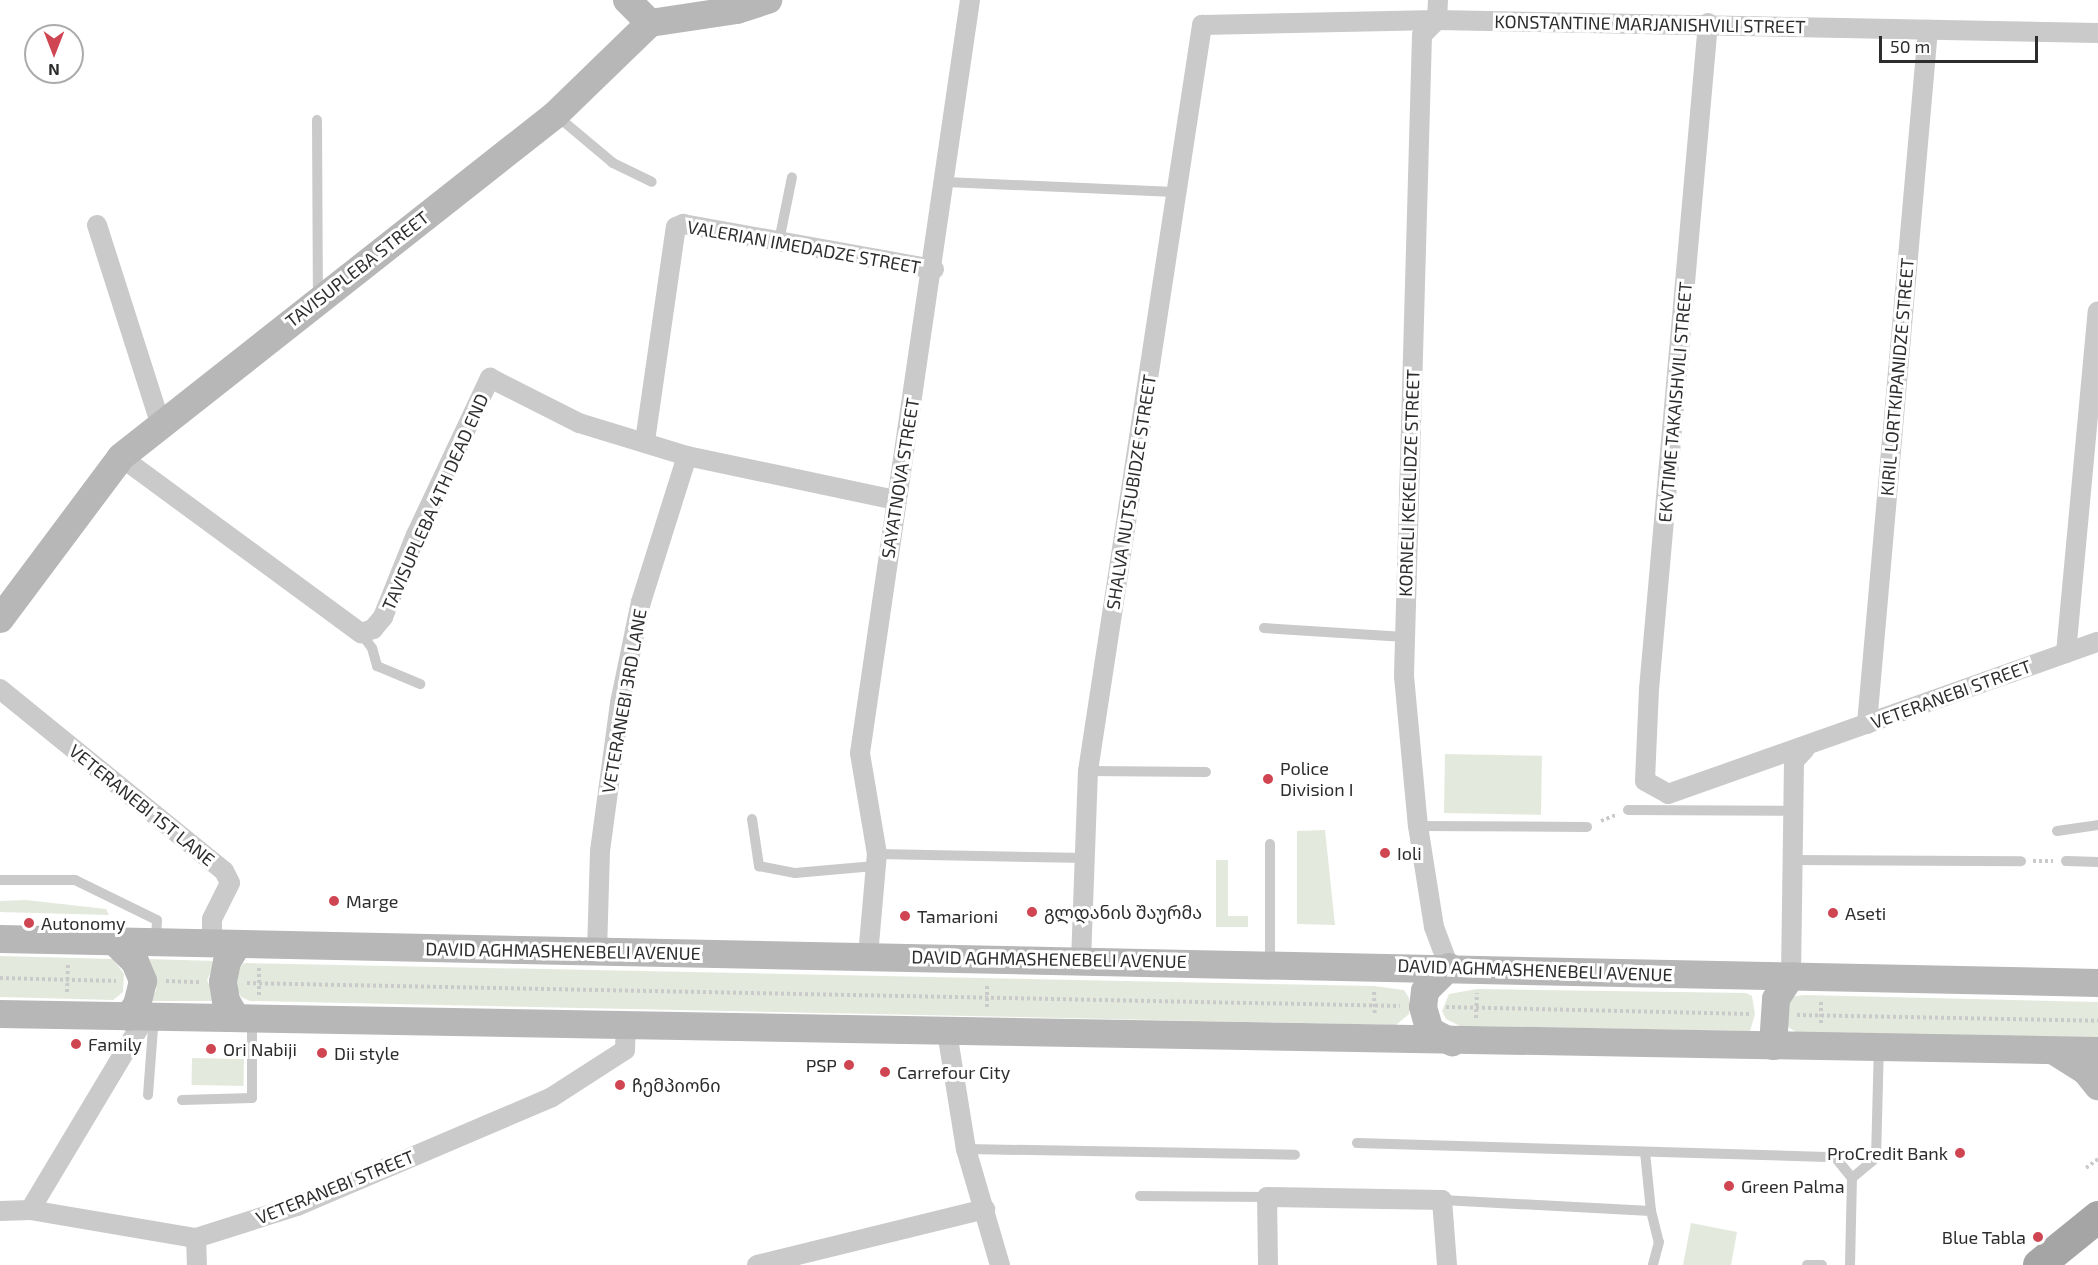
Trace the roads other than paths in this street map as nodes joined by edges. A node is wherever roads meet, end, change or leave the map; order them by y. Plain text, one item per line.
1 (627, 0) edge
2 (768, 0) edge
3 (970, 0) edge
4 (1438, 0) edge
5 (649, 12) edge
6 (1437, 20) junction
7 (1708, 23) junction
8 (1202, 25) joint
9 (1928, 30) junction
10 (2098, 33) edge
11 (555, 115) junction
12 (317, 120) dead end
13 (792, 177) dead end
14 (652, 182) dead end
15 (946, 182) junction
16 (1175, 192) junction
17 (97, 225) dead end
18 (779, 241) junction
19 (933, 269) junction
20 (318, 299) junction
21 (2098, 311) edge
22 (160, 423) junction
23 (645, 441) junction
24 (687, 456) junction
25 (121, 457) junction
26 (895, 500) junction
27 (0, 619) edge
28 (1264, 628) dead end
29 (361, 633) junction
30 (1405, 637) junction
31 (2098, 642) edge
32 (2066, 653) junction
33 (420, 684) dead end
34 (0, 689) edge
35 (1867, 724) junction
36 (1805, 749) junction
37 (1088, 771) junction
38 (1206, 772) dead end
39 (1668, 802) junction
40 (1628, 810) road end
41 (1794, 811) junction
42 (752, 819) dead end
43 (2098, 825) edge
44 (1418, 826) junction
45 (1587, 827) road end
46 (2057, 831) dead end
47 (1270, 844) dead end
48 (1086, 858) junction
49 (876, 860) junction
50 (1794, 860) junction
51 (2021, 861) road end
52 (2066, 861) road end
53 (2098, 861) edge
54 (0, 880) edge
55 (0, 939) edge
56 (114, 941) junction
57 (156, 943) junction
58 (225, 944) junction
59 (597, 952) junction
60 (868, 956) junction
61 (1081, 961) junction
62 (1270, 963) junction
63 (1449, 967) junction
64 (1791, 976) junction
65 (2098, 982) edge
66 (249, 1013) junction
67 (0, 1014) edge
68 (143, 1016) junction
69 (626, 1026) junction
70 (947, 1032) junction
71 (1464, 1035) junction
72 (1773, 1046) junction
73 (1879, 1047) junction
74 (2052, 1050) junction
75 (2098, 1051) edge
76 (2098, 1086) edge
77 (148, 1095) dead end
78 (182, 1100) dead end
79 (1357, 1143) dead end
80 (966, 1149) junction
81 (1645, 1152) junction
82 (1295, 1155) dead end
83 (1852, 1178) junction
84 (1140, 1196) dead end
85 (1267, 1197) junction
86 (1442, 1200) junction
87 (985, 1209) junction
88 (30, 1210) junction
89 (0, 1211) edge
90 (1651, 1211) junction
91 (2098, 1217) edge
92 (196, 1238) junction
93 (197, 1265) edge
94 (757, 1265) edge
95 (1000, 1265) edge
96 (1268, 1265) edge
97 (1447, 1265) edge
98 (1653, 1265) edge
99 (1807, 1265) edge
100 (1822, 1265) edge
101 (1850, 1265) edge
102 (2039, 1265) edge

1 - 5 main road
2 - 5 main road
3 - 15 street, SAYATNOVA STREET
4 - 6 street, KORNELI KEKELIDZE STREET
5 - 11 main road, TAVISUPLEBA STREET
6 - 7 street, KONSTANTINE MARJANISHVILI STREET
6 - 8 street, KONSTANTINE MARJANISHVILI STREET
6 - 30 street, KORNELI KEKELIDZE STREET
7 - 9 street, KONSTANTINE MARJANISHVILI STREET
7 - 39 street, EKVTIME TAKAISHVILI STREET
8 - 16 street, SHALVA NUTSUBIDZE STREET
9 - 10 street, KONSTANTINE MARJANISHVILI STREET
9 - 35 street, KIRIL LORTKIPANIDZE STREET
11 - 14 lane
11 - 20 main road, TAVISUPLEBA STREET
12 - 20 lane
13 - 18 lane
15 - 16 lane
15 - 19 street, SAYATNOVA STREET
16 - 37 street, SHALVA NUTSUBIDZE STREET
17 - 22 street
18 - 19 street, VALERIAN IMEDADZE STREET
18 - 23 street, VALERIAN IMEDADZE STREET
19 - 26 street, SAYATNOVA STREET
20 - 22 main road, TAVISUPLEBA STREET
21 - 32 street
22 - 25 main road, TAVISUPLEBA STREET
23 - 24 street, TAVISUPLEBA 4TH DEAD END
23 - 29 street, TAVISUPLEBA 4TH DEAD END
24 - 26 street, TAVISUPLEBA 4TH DEAD END
24 - 59 street, VETERANEBI 3RD LANE
25 - 27 main road, TAVISUPLEBA STREET
25 - 29 street
26 - 49 street, SAYATNOVA STREET
28 - 30 lane
29 - 33 lane
30 - 44 street, KORNELI KEKELIDZE STREET
31 - 32 street, VETERANEBI STREET
32 - 35 street, VETERANEBI STREET
34 - 58 street, VETERANEBI 1ST LANE
35 - 36 street, VETERANEBI STREET
36 - 39 street, VETERANEBI STREET
36 - 41 street
37 - 38 lane
37 - 48 street, SHALVA NUTSUBIDZE STREET
39 - 40 lane
39 - 41 lane
41 - 50 street
42 - 49 lane
43 - 46 lane
44 - 45 lane
44 - 63 street, KORNELI KEKELIDZE STREET
47 - 62 lane
48 - 49 lane
48 - 61 street, SHALVA NUTSUBIDZE STREET
49 - 60 street, SAYATNOVA STREET
50 - 51 lane
50 - 64 street
52 - 53 lane
54 - 57 lane
55 - 56 main road, DAVID AGHMASHENEBELI AVENUE
56 - 57 main road, DAVID AGHMASHENEBELI AVENUE
56 - 68 main road
57 - 58 main road, DAVID AGHMASHENEBELI AVENUE
58 - 59 main road, DAVID AGHMASHENEBELI AVENUE
58 - 66 main road
59 - 60 main road, DAVID AGHMASHENEBELI AVENUE
60 - 61 main road, DAVID AGHMASHENEBELI AVENUE
61 - 62 main road, DAVID AGHMASHENEBELI AVENUE
62 - 63 main road, DAVID AGHMASHENEBELI AVENUE
63 - 64 main road, DAVID AGHMASHENEBELI AVENUE
63 - 71 main road
64 - 65 main road, DAVID AGHMASHENEBELI AVENUE
64 - 72 main road
66 - 68 main road
66 - 69 main road
66 - 78 lane
67 - 68 main road
68 - 77 lane
68 - 88 street
69 - 70 main road
69 - 92 street, VETERANEBI STREET
70 - 71 main road
70 - 80 street
71 - 72 main road
72 - 73 main road
73 - 74 main road
73 - 83 lane
74 - 75 main road
74 - 76 main road
79 - 81 lane
80 - 82 lane
80 - 87 street
81 - 83 lane
81 - 90 lane
83 - 101 lane
84 - 85 lane
85 - 86 street
85 - 96 street
86 - 90 lane
86 - 97 street
87 - 94 street
87 - 95 street
88 - 89 street, VETERANEBI STREET
88 - 92 street, VETERANEBI STREET
90 - 98 lane
91 - 102 main road
92 - 93 street
99 - 100 lane

